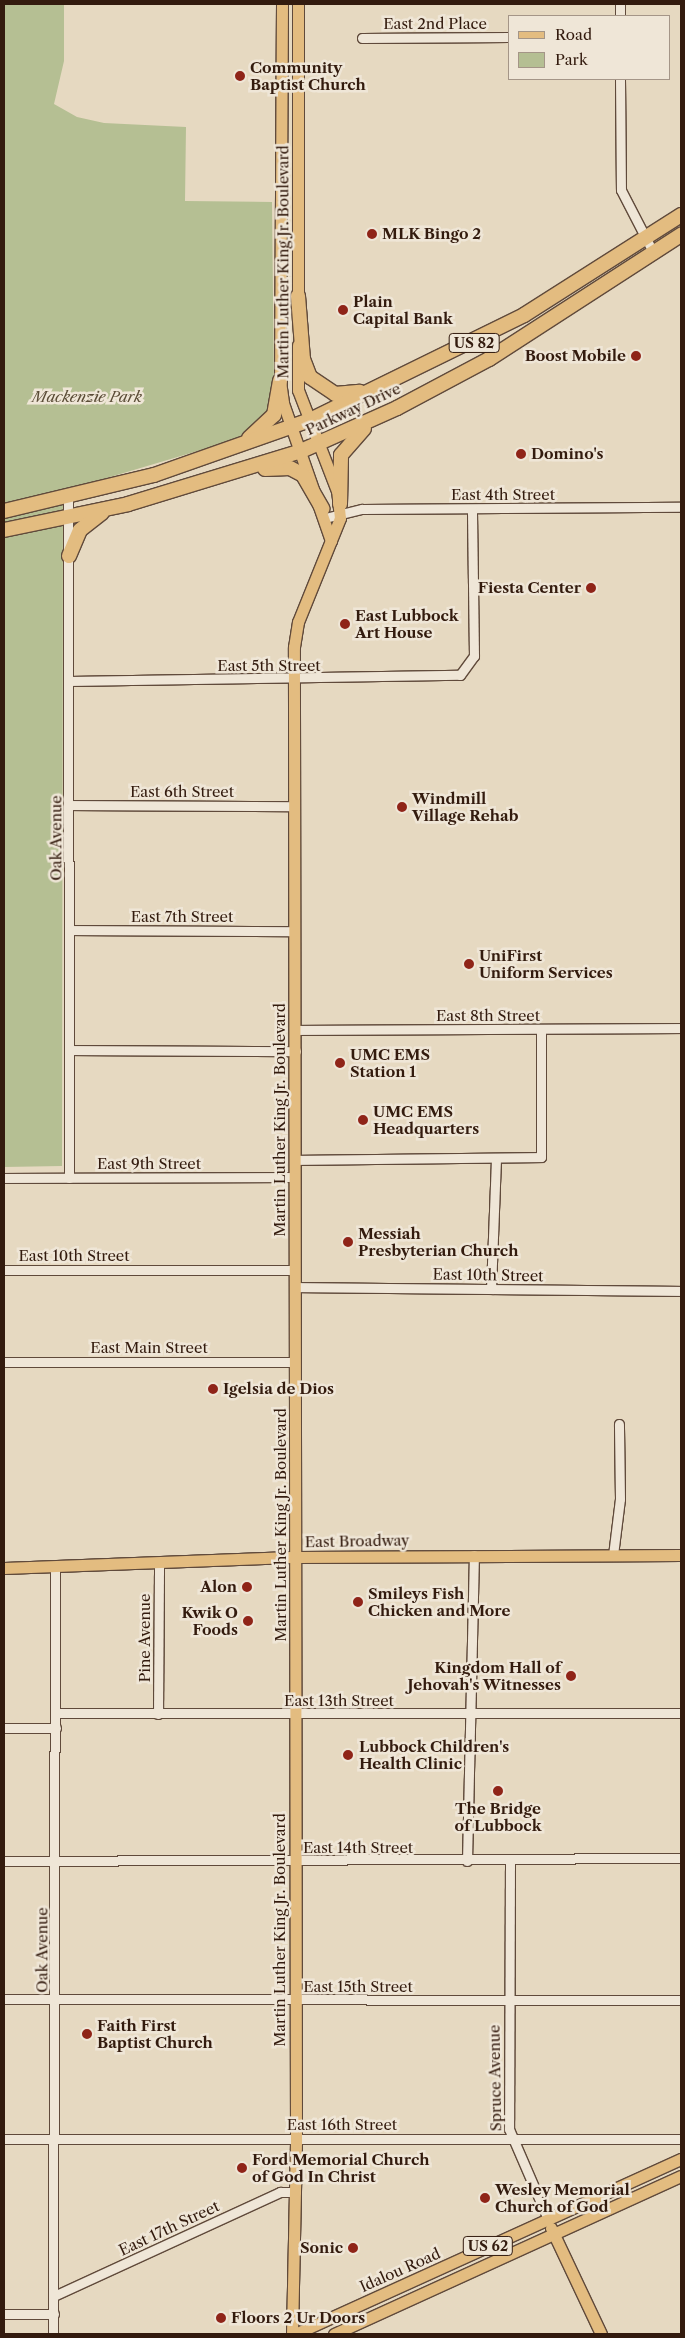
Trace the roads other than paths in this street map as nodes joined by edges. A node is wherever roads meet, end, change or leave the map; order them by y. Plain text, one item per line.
1 (282, 4) edge
2 (298, 4) edge
3 (362, 38) dead end
4 (508, 38) edge
5 (620, 80) edge
6 (681, 215) edge
7 (681, 235) edge
8 (645, 238) junction
9 (654, 254) junction
10 (298, 296) junction
11 (396, 380) junction
12 (280, 381) junction
13 (397, 408) junction
14 (310, 420) junction
15 (292, 428) junction
16 (319, 443) junction
17 (301, 451) junction
18 (209, 457) junction
19 (194, 486) junction
20 (68, 498) junction
21 (681, 506) edge
22 (117, 507) junction
23 (340, 508) junction
24 (472, 509) junction
25 (4, 511) edge
26 (324, 513) junction
27 (69, 518) junction
28 (4, 530) edge
29 (331, 542) junction
30 (69, 556) junction
31 (294, 680) junction
32 (70, 681) junction
33 (70, 805) junction
34 (294, 806) junction
35 (70, 930) junction
36 (295, 931) junction
37 (681, 1028) edge
38 (541, 1029) junction
39 (295, 1030) junction
40 (70, 1050) junction
41 (296, 1051) junction
42 (496, 1158) junction
43 (295, 1160) junction
44 (294, 1177) junction
45 (4, 1178) edge
46 (69, 1178) junction
47 (4, 1270) edge
48 (294, 1270) junction
49 (294, 1287) junction
50 (491, 1289) junction
51 (681, 1291) edge
52 (4, 1362) edge
53 (295, 1362) junction
54 (619, 1424) dead end
55 (474, 1555) junction
56 (613, 1555) junction
57 (681, 1555) edge
58 (297, 1557) junction
59 (159, 1562) junction
60 (55, 1566) junction
61 (4, 1568) edge
62 (56, 1713) junction
63 (470, 1713) junction
64 (681, 1713) edge
65 (158, 1714) junction
66 (296, 1715) junction
67 (4, 1728) edge
68 (56, 1728) junction
69 (681, 1858) edge
70 (4, 1861) edge
71 (295, 1861) junction
72 (467, 1861) junction
73 (510, 1861) junction
74 (56, 1862) junction
75 (4, 1999) edge
76 (56, 1999) junction
77 (294, 2000) junction
78 (681, 2000) edge
79 (509, 2001) junction
80 (511, 2138) junction
81 (4, 2139) edge
82 (56, 2139) junction
83 (296, 2139) junction
84 (681, 2139) edge
85 (681, 2159) edge
86 (681, 2176) edge
87 (296, 2192) junction
88 (548, 2219) junction
89 (554, 2235) junction
90 (56, 2296) junction
91 (4, 2314) edge
92 (54, 2314) junction
93 (53, 2334) edge
94 (293, 2334) edge
95 (334, 2334) edge
96 (601, 2334) edge

1 - 12 main road, Martin Luther King Jr. Boulevard
2 - 10 main road, Martin Luther King Jr. Boulevard
3 - 4 street, East 2nd Place
5 - 8 street
6 - 8 highway, Parkway Drive / US 82
7 - 9 highway, Parkway Drive / US 82
8 - 9 street
8 - 11 highway, Parkway Drive / US 82
9 - 13 highway, Parkway Drive / US 82
10 - 11 highway
10 - 14 main road, Martin Luther King Jr. Boulevard
11 - 14 highway, Parkway Drive / US 82
12 - 15 main road, Martin Luther King Jr. Boulevard
12 - 18 highway
13 - 16 highway, Parkway Drive / US 82
13 - 23 highway
14 - 15 highway, Parkway Drive / US 82
14 - 16 main road, Martin Luther King Jr. Boulevard
15 - 17 main road, Martin Luther King Jr. Boulevard
15 - 18 highway, Parkway Drive / US 82
16 - 17 highway, Parkway Drive / US 82
16 - 23 main road, Martin Luther King Jr. Boulevard
17 - 19 highway, Parkway Drive / US 82
17 - 26 main road, Martin Luther King Jr. Boulevard
18 - 20 highway, Parkway Drive / US 82
19 - 22 highway, Parkway Drive / US 82
19 - 26 highway
20 - 25 highway, Parkway Drive / US 82
20 - 27 street, Oak Avenue
21 - 24 street, East 4th Street
22 - 27 highway, Parkway Drive / US 82
22 - 30 highway
23 - 24 street, East 4th Street
23 - 26 street, East 4th Street
23 - 29 main road, Martin Luther King Jr. Boulevard
24 - 31 street, East 5th Street
26 - 29 main road, Martin Luther King Jr. Boulevard
27 - 28 highway, Parkway Drive / US 82
27 - 30 street, Oak Avenue
29 - 31 main road, Martin Luther King Jr. Boulevard
30 - 32 street, Oak Avenue
31 - 32 street, East 5th Street
31 - 34 main road, Martin Luther King Jr. Boulevard
32 - 33 street, Oak Avenue
33 - 34 street, East 6th Street
33 - 35 street, Oak Avenue
34 - 36 main road, Martin Luther King Jr. Boulevard
35 - 36 street, East 7th Street
35 - 40 street, Oak Avenue
36 - 39 main road, Martin Luther King Jr. Boulevard
37 - 38 street, East 8th Street
38 - 39 street, East 8th Street
38 - 42 street
39 - 41 main road, Martin Luther King Jr. Boulevard
40 - 41 street
40 - 46 street, Oak Avenue
41 - 43 main road, Martin Luther King Jr. Boulevard
42 - 43 street
42 - 50 street
43 - 44 main road, Martin Luther King Jr. Boulevard
44 - 46 street, East 9th Street
44 - 48 main road, Martin Luther King Jr. Boulevard
45 - 46 street, East 9th Street
47 - 48 street, East 10th Street
48 - 49 main road, Martin Luther King Jr. Boulevard
49 - 50 street, East 10th Street
49 - 53 main road, Martin Luther King Jr. Boulevard
50 - 51 street, East 10th Street
52 - 53 street, East Main Street
53 - 58 main road, Martin Luther King Jr. Boulevard
54 - 56 street
55 - 56 main road, East Broadway
55 - 58 main road, East Broadway
55 - 63 street
56 - 57 main road, East Broadway
58 - 59 main road, East Broadway
58 - 66 main road, Martin Luther King Jr. Boulevard
59 - 60 main road, East Broadway
59 - 65 street, Pine Avenue
60 - 61 main road, East Broadway
60 - 62 street, Oak Avenue
62 - 65 street, East 13th Street
62 - 68 street, Oak Avenue
63 - 64 street, East 13th Street
63 - 66 street, East 13th Street
63 - 72 street
65 - 66 street, East 13th Street
66 - 71 main road, Martin Luther King Jr. Boulevard
67 - 68 street
68 - 74 street, Oak Avenue
69 - 73 street, East 14th Street
70 - 74 street, East 14th Street
71 - 72 street, East 14th Street
71 - 74 street, East 14th Street
71 - 77 main road, Martin Luther King Jr. Boulevard
72 - 73 street, East 14th Street
73 - 79 street, Spruce Avenue
74 - 76 street, Oak Avenue
75 - 76 street, East 15th Street
76 - 77 street, East 15th Street
76 - 82 street, Oak Avenue
77 - 79 street, East 15th Street
77 - 83 main road, Martin Luther King Jr. Boulevard
78 - 79 street, East 15th Street
79 - 80 street, Spruce Avenue
80 - 83 street, East 16th Street
80 - 84 street, East 16th Street
80 - 88 street, Spruce Avenue
81 - 82 street, East 16th Street
82 - 83 street, East 16th Street
82 - 90 street, Oak Avenue
83 - 87 main road, Martin Luther King Jr. Boulevard
85 - 88 main road, Idalou Road / US 62
86 - 89 main road, Idalou Road / US 62
87 - 90 street, East 17th Street
87 - 94 main road, Martin Luther King Jr. Boulevard
88 - 89 main road, Spruce Avenue
88 - 94 main road, Idalou Road / US 62
89 - 95 main road, Idalou Road / US 62
89 - 96 main road, Spruce Avenue
90 - 92 street, Oak Avenue
91 - 92 street
92 - 93 street, Oak Avenue

